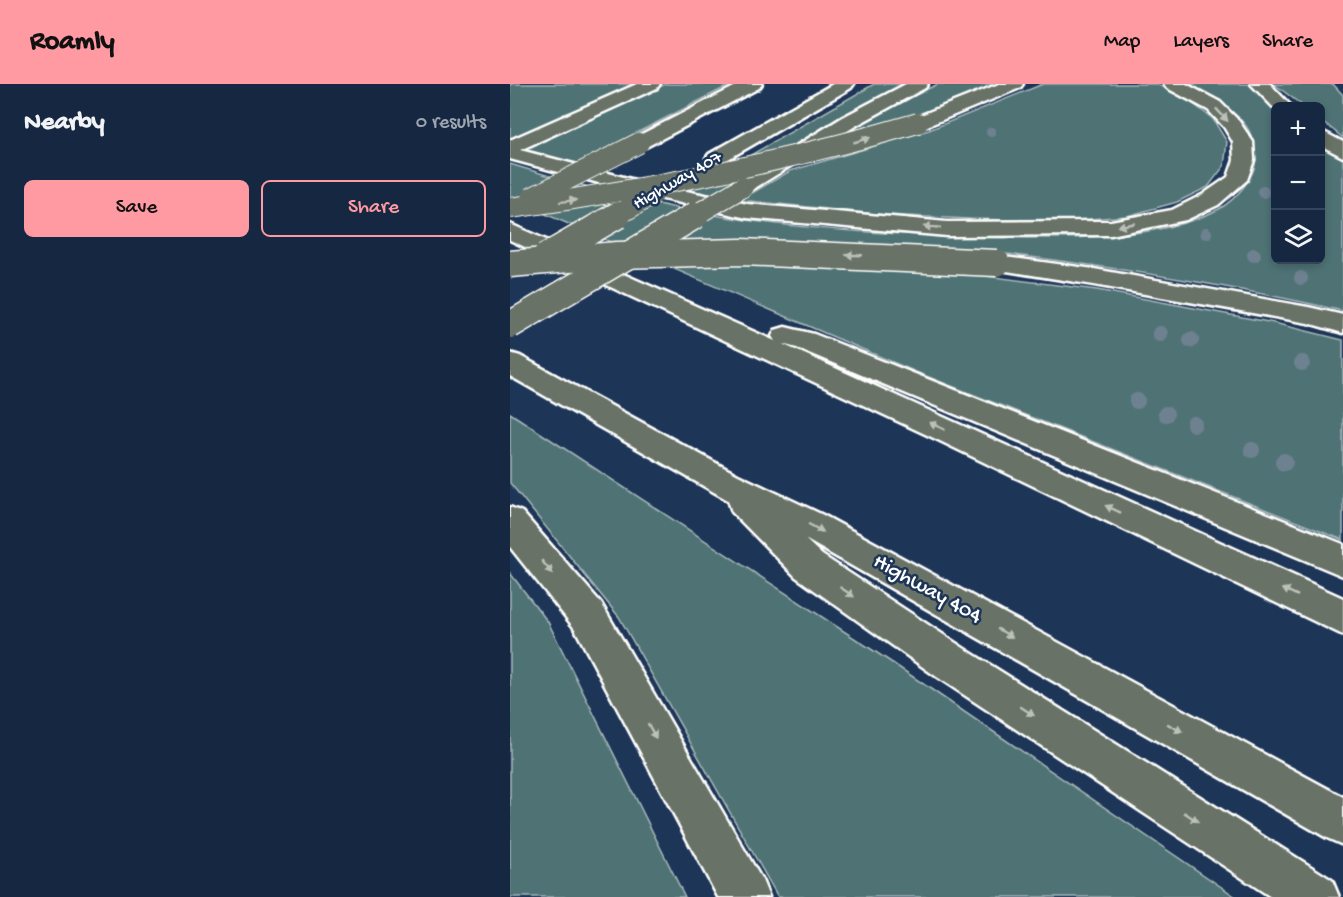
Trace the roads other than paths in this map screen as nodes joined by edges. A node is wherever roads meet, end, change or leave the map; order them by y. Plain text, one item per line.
1 (651, 84) edge
2 (753, 84) edge
3 (845, 84) edge
4 (919, 84) edge
5 (1014, 84) edge
6 (1173, 84) edge
7 (1260, 84) edge
8 (1278, 102) edge
9 (1325, 139) edge
10 (510, 147) edge
11 (1343, 151) edge
12 (510, 153) edge
13 (510, 208) edge
14 (510, 231) edge
15 (510, 264) edge
16 (510, 277) edge
17 (706, 320) junction
18 (1343, 324) edge
19 (510, 325) edge
20 (510, 363) edge
21 (726, 483) junction
22 (510, 522) edge
23 (1343, 560) edge
24 (1343, 617) edge
25 (1343, 822) edge
26 (745, 897) edge
27 (1315, 897) edge

1 - 10 highway
2 - 13 highway, bridge
3 - 16 highway, Highway 407, bridge
4 - 19 highway, bridge
13 -> 5 highway, bridge
6 -> 12 highway
7 - 8 highway
9 - 11 highway
14 - 17 highway
18 -> 15 highway, bridge
17 - 23 highway
24 -> 17 highway
20 - 21 highway, Highway 404
21 -> 25 highway, Highway 404
21 -> 27 highway
22 -> 26 highway

